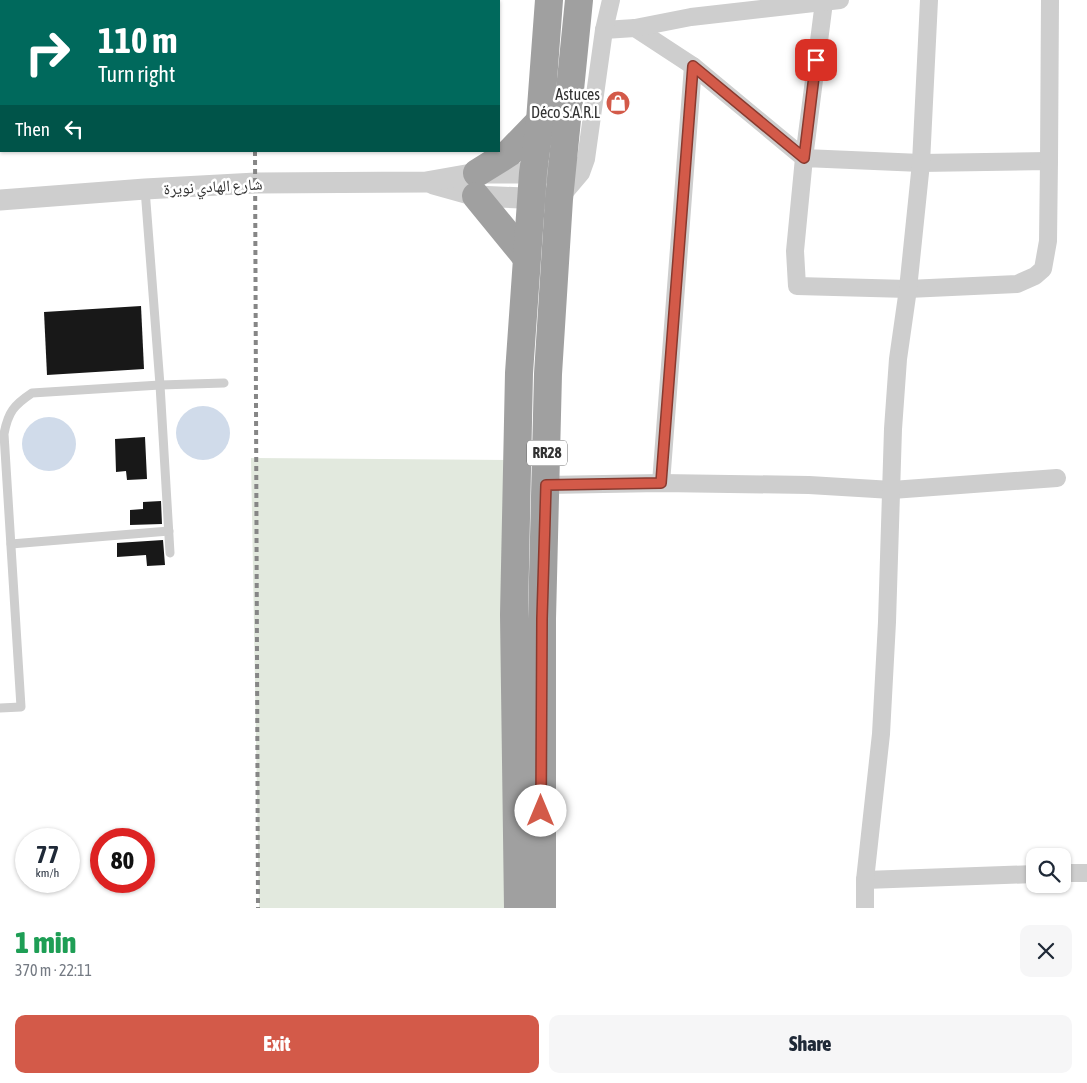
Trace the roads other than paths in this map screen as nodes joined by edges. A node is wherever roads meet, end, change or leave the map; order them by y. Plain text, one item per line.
1 (549, 0) edge
2 (579, 0) edge
3 (611, 0) edge
4 (929, 0) edge
5 (1050, 0) edge
6 (832, 1) edge
7 (635, 28) junction
8 (604, 30) junction
9 (693, 66) junction
10 (540, 121) junction
11 (804, 158) junction
12 (1049, 161) junction
13 (920, 163) junction
14 (569, 176) junction
15 (476, 185) junction
16 (532, 186) junction
17 (145, 189) junction
18 (559, 199) junction
19 (0, 200) edge
20 (526, 257) junction
21 (908, 289) junction
22 (224, 383) dead end
23 (160, 385) junction
24 (1057, 478) dead end
25 (661, 483) junction
26 (546, 485) junction
27 (891, 490) junction
28 (169, 530) junction
29 (11, 544) junction
30 (170, 553) dead end
31 (0, 708) edge
32 (1087, 873) edge
33 (1026, 874) edge
34 (1071, 874) edge
35 (865, 880) junction
36 (518, 908) edge
37 (542, 908) edge
38 (865, 908) edge

1 - 10 highway, RR28
2 - 14 highway, RR28
3 - 8 street
4 - 13 street
5 - 12 street
6 - 7 street
6 - 11 street
7 - 8 street
7 - 9 street
8 - 14 street
9 - 11 street
9 - 25 street
10 - 15 highway
10 - 16 highway, RR28
11 - 13 street
11 - 21 street
12 - 13 street
12 - 21 street
13 - 21 street
14 - 16 street, شارع الهادي نويرة
14 - 18 highway, RR28
15 - 16 street, شارع الهادي نويرة
15 - 17 street, شارع الهادي نويرة
15 - 20 highway
16 - 18 street, شارع الهادي نويرة
16 - 20 highway, RR28
17 - 19 street, شارع الهادي نويرة
17 - 23 lane
18 - 26 highway, RR28
20 - 36 highway, RR28
21 - 27 street
22 - 23 lane
23 - 28 lane
23 - 29 lane
24 - 27 street
25 - 26 street
25 - 27 street
26 - 37 highway, RR28
27 - 35 street
28 - 29 lane
28 - 30 lane
29 - 31 lane
32 - 34 street
33 - 35 street
35 - 38 street

